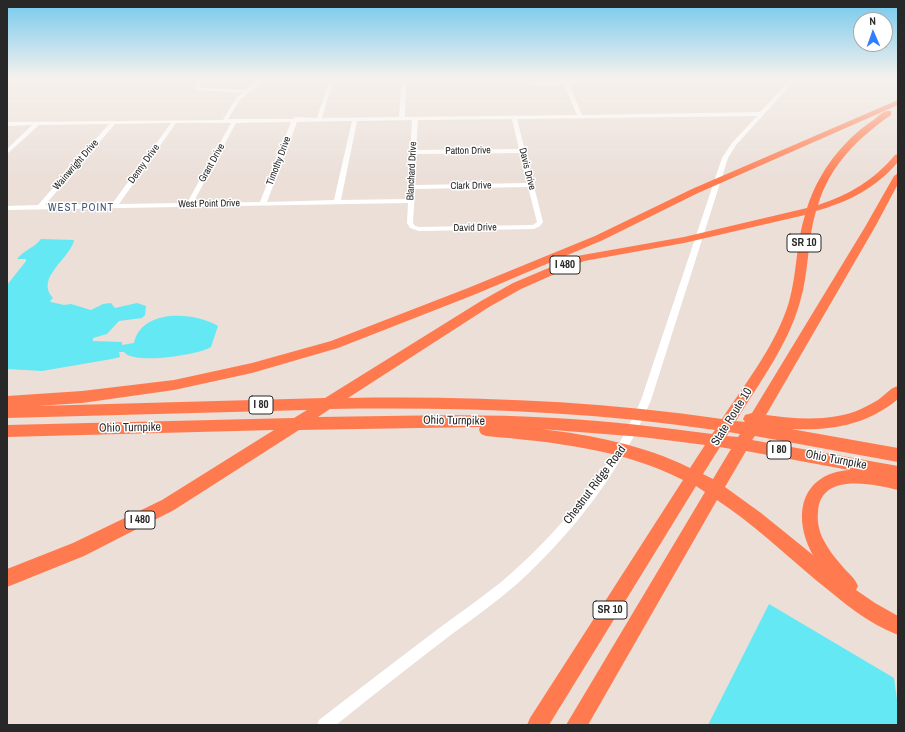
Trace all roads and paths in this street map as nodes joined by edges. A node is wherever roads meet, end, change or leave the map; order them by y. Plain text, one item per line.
1 (230, 112) edge
2 (321, 112) edge
3 (402, 112) edge
4 (578, 112) edge
5 (875, 112) edge
6 (890, 112) edge
7 (761, 114) joint
8 (580, 116) junction
9 (514, 117) junction
10 (402, 118) junction
11 (415, 118) junction
12 (295, 119) junction
13 (319, 119) junction
14 (355, 119) junction
15 (225, 120) junction
16 (235, 120) junction
17 (175, 121) junction
18 (114, 122) junction
19 (38, 123) junction
20 (7, 124) edge
21 (522, 151) junction
22 (7, 152) edge
23 (413, 152) junction
24 (898, 157) edge
25 (898, 176) edge
26 (531, 186) junction
27 (412, 187) junction
28 (411, 201) junction
29 (338, 202) junction
30 (263, 203) junction
31 (189, 205) junction
32 (114, 206) junction
33 (7, 208) edge
34 (38, 208) junction
35 (540, 222) joint
36 (410, 223) joint
37 (898, 391) edge
38 (7, 402) edge
39 (7, 412) edge
40 (666, 413) junction
41 (415, 421) junction
42 (7, 431) edge
43 (898, 455) edge
44 (898, 473) edge
45 (898, 483) edge
46 (7, 578) edge
47 (898, 619) edge
48 (898, 626) edge
49 (324, 725) edge
50 (537, 725) edge
51 (576, 725) edge

1 - 15 street
2 - 13 street
3 - 10 street
4 - 8 street
5 - 38 highway, I 480
6 - 50 highway, State Route 10 / SR 10
7 - 8 street
7 - 49 street, Chestnut Ridge Road
8 - 9 street
9 - 11 street
9 - 21 street, Davis Drive
10 - 11 street
10 - 14 street
11 - 23 street, Blanchard Drive
12 - 13 street
12 - 16 street
12 - 30 street, Timothy Drive
13 - 14 street
14 - 29 street
15 - 16 street
15 - 17 street
16 - 31 street, Grant Drive
17 - 18 street
17 - 32 street, Denny Drive
18 - 19 street
18 - 34 street, Wainwright Drive
19 - 20 street
19 - 22 street
21 - 23 street, Patton Drive
21 - 26 street, Davis Drive
23 - 27 street, Blanchard Drive
24 - 46 highway, I 480
25 - 51 highway, State Route 10 / SR 10
26 - 27 street, Clark Drive
26 - 35 street, Davis Drive
27 - 28 street, Blanchard Drive
28 - 29 street, West Point Drive
28 - 36 street, Blanchard Drive
29 - 30 street, West Point Drive
30 - 31 street, West Point Drive
31 - 32 street, West Point Drive
32 - 34 street, West Point Drive
33 - 34 street, West Point Drive
35 - 36 street, David Drive
37 - 40 highway
39 - 40 highway, Ohio Turnpike / I 80
40 - 43 highway, Ohio Turnpike / I 80
41 - 42 highway, Ohio Turnpike / I 80
41 - 44 highway, Ohio Turnpike / I 80
41 - 48 highway
45 - 47 highway

